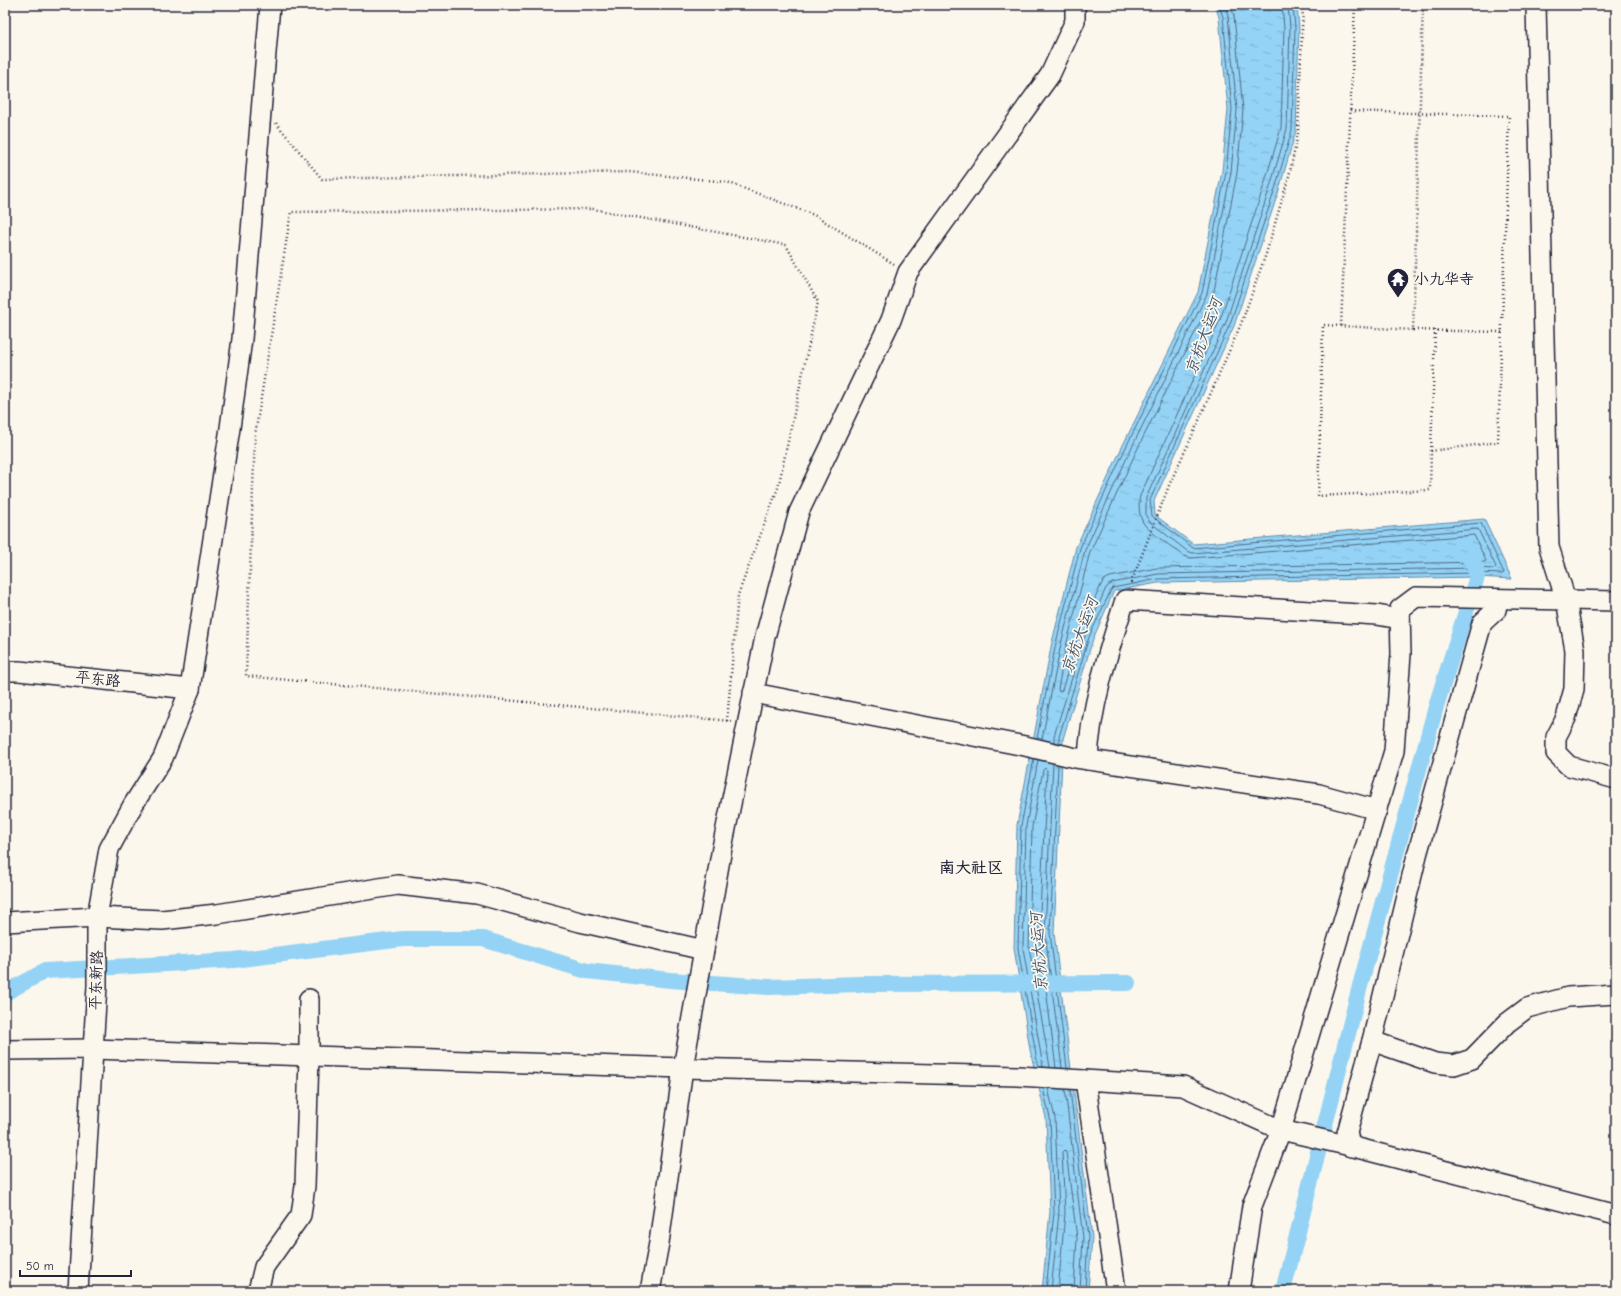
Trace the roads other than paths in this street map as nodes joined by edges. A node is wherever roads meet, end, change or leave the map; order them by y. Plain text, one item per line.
1 (270, 5) edge
2 (1076, 5) edge
3 (1536, 5) edge
4 (1498, 599) junction
5 (1566, 600) junction
6 (1616, 601) edge
7 (1400, 619) junction
8 (5, 671) edge
9 (190, 688) junction
10 (753, 693) junction
11 (1082, 759) junction
12 (1616, 779) edge
13 (1377, 810) junction
14 (5, 922) edge
15 (97, 925) junction
16 (704, 951) junction
17 (1616, 994) edge
18 (309, 999) dead end
19 (1372, 1041) junction
20 (92, 1049) junction
21 (5, 1050) edge
22 (309, 1057) junction
23 (683, 1068) junction
24 (1085, 1080) junction
25 (1286, 1131) junction
26 (1348, 1146) junction
27 (1616, 1215) edge
28 (78, 1291) edge
29 (258, 1291) edge
30 (650, 1291) edge
31 (1116, 1291) edge
32 (1239, 1291) edge

1 - 9 street, 平东新路
2 - 10 street
3 - 5 street
4 - 5 street
4 - 7 street
4 - 19 street
5 - 6 street
5 - 12 street
7 - 11 street
7 - 13 street
8 - 9 street, 平东路
9 - 15 street, 平东新路
10 - 11 street
10 - 16 street
11 - 13 street
13 - 25 street
14 - 15 street
15 - 16 street
15 - 20 street, 平东新路
16 - 23 street
17 - 19 street
18 - 22 street
19 - 26 street
20 - 21 street
20 - 22 street
20 - 28 street, 平东新路
22 - 23 street
22 - 29 street
23 - 24 street
23 - 30 street
24 - 25 street
24 - 31 street
25 - 26 street
25 - 32 street
26 - 27 street

